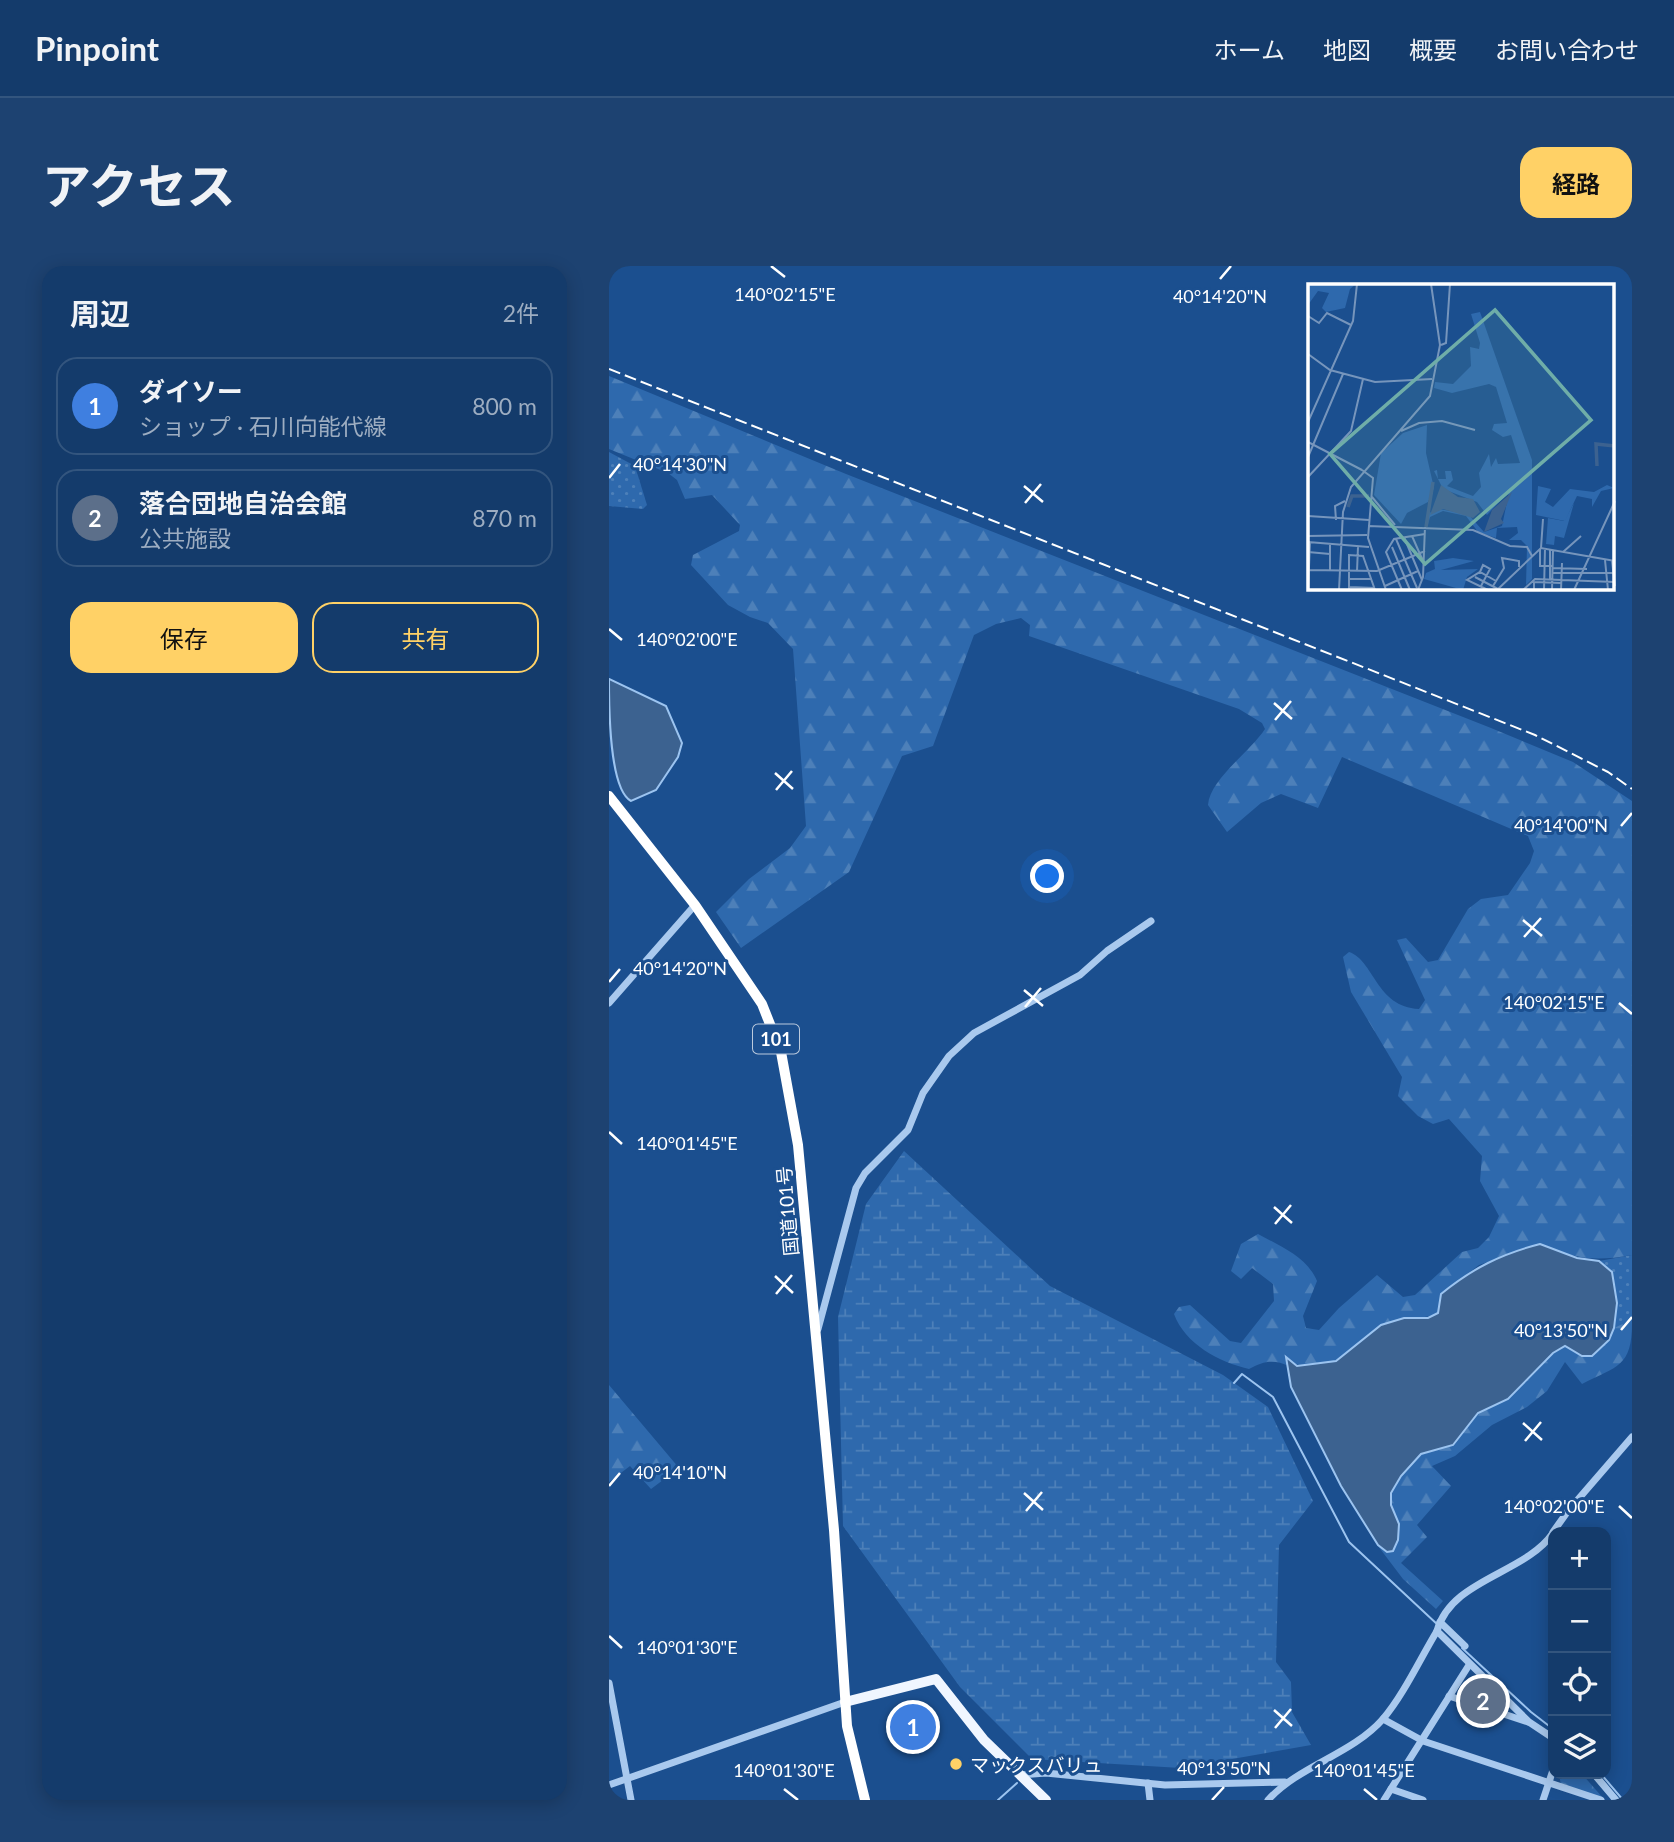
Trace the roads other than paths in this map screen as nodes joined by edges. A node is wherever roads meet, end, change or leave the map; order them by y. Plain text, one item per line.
1 (609, 796) edge
2 (695, 905) junction
3 (1151, 921) dead end
4 (609, 1003) edge
5 (816, 1333) junction
6 (1632, 1437) edge
7 (1557, 1527) edge
8 (1548, 1536) edge
9 (1440, 1622) junction
10 (1437, 1631) junction
11 (1465, 1646) dead end
12 (1469, 1665) junction
13 (609, 1683) edge
14 (1448, 1696) junction
15 (845, 1702) junction
16 (1383, 1719) junction
17 (1529, 1722) junction
18 (1548, 1735) edge
19 (1423, 1741) junction
20 (1020, 1775) junction
21 (1550, 1779) edge
22 (1598, 1779) edge
23 (628, 1780) junction
24 (1285, 1782) junction
25 (1148, 1783) junction
26 (1549, 1783) junction
27 (609, 1785) edge
28 (1391, 1790) junction
29 (631, 1800) edge
30 (865, 1800) edge
31 (1046, 1800) edge
32 (1150, 1800) edge
33 (1268, 1800) edge
34 (1384, 1800) edge
35 (1423, 1800) edge
36 (1543, 1800) edge
37 (1601, 1800) edge
38 (1616, 1800) edge

1 - 2 highway, 国道101号 / 101
2 - 4 street
2 - 5 highway, 国道101号 / 101
3 - 5 street
5 - 15 highway, 国道101号 / 101
6 - 7 street
8 - 9 street
9 - 10 street
9 - 11 street
10 - 12 street
10 - 16 street
12 - 14 street
12 - 17 street
13 - 23 street
14 - 17 street
14 - 19 street
15 - 20 main road
15 - 23 street
15 - 30 highway, 国道101号 / 101
16 - 19 street
16 - 24 street
17 - 18 street
19 - 26 street
19 - 28 street
20 - 25 street
20 - 31 main road
21 - 26 street
22 - 38 street
23 - 27 street
23 - 29 street
24 - 25 street
24 - 33 street
25 - 32 street
26 - 36 street
26 - 37 street
28 - 34 street
28 - 35 street

